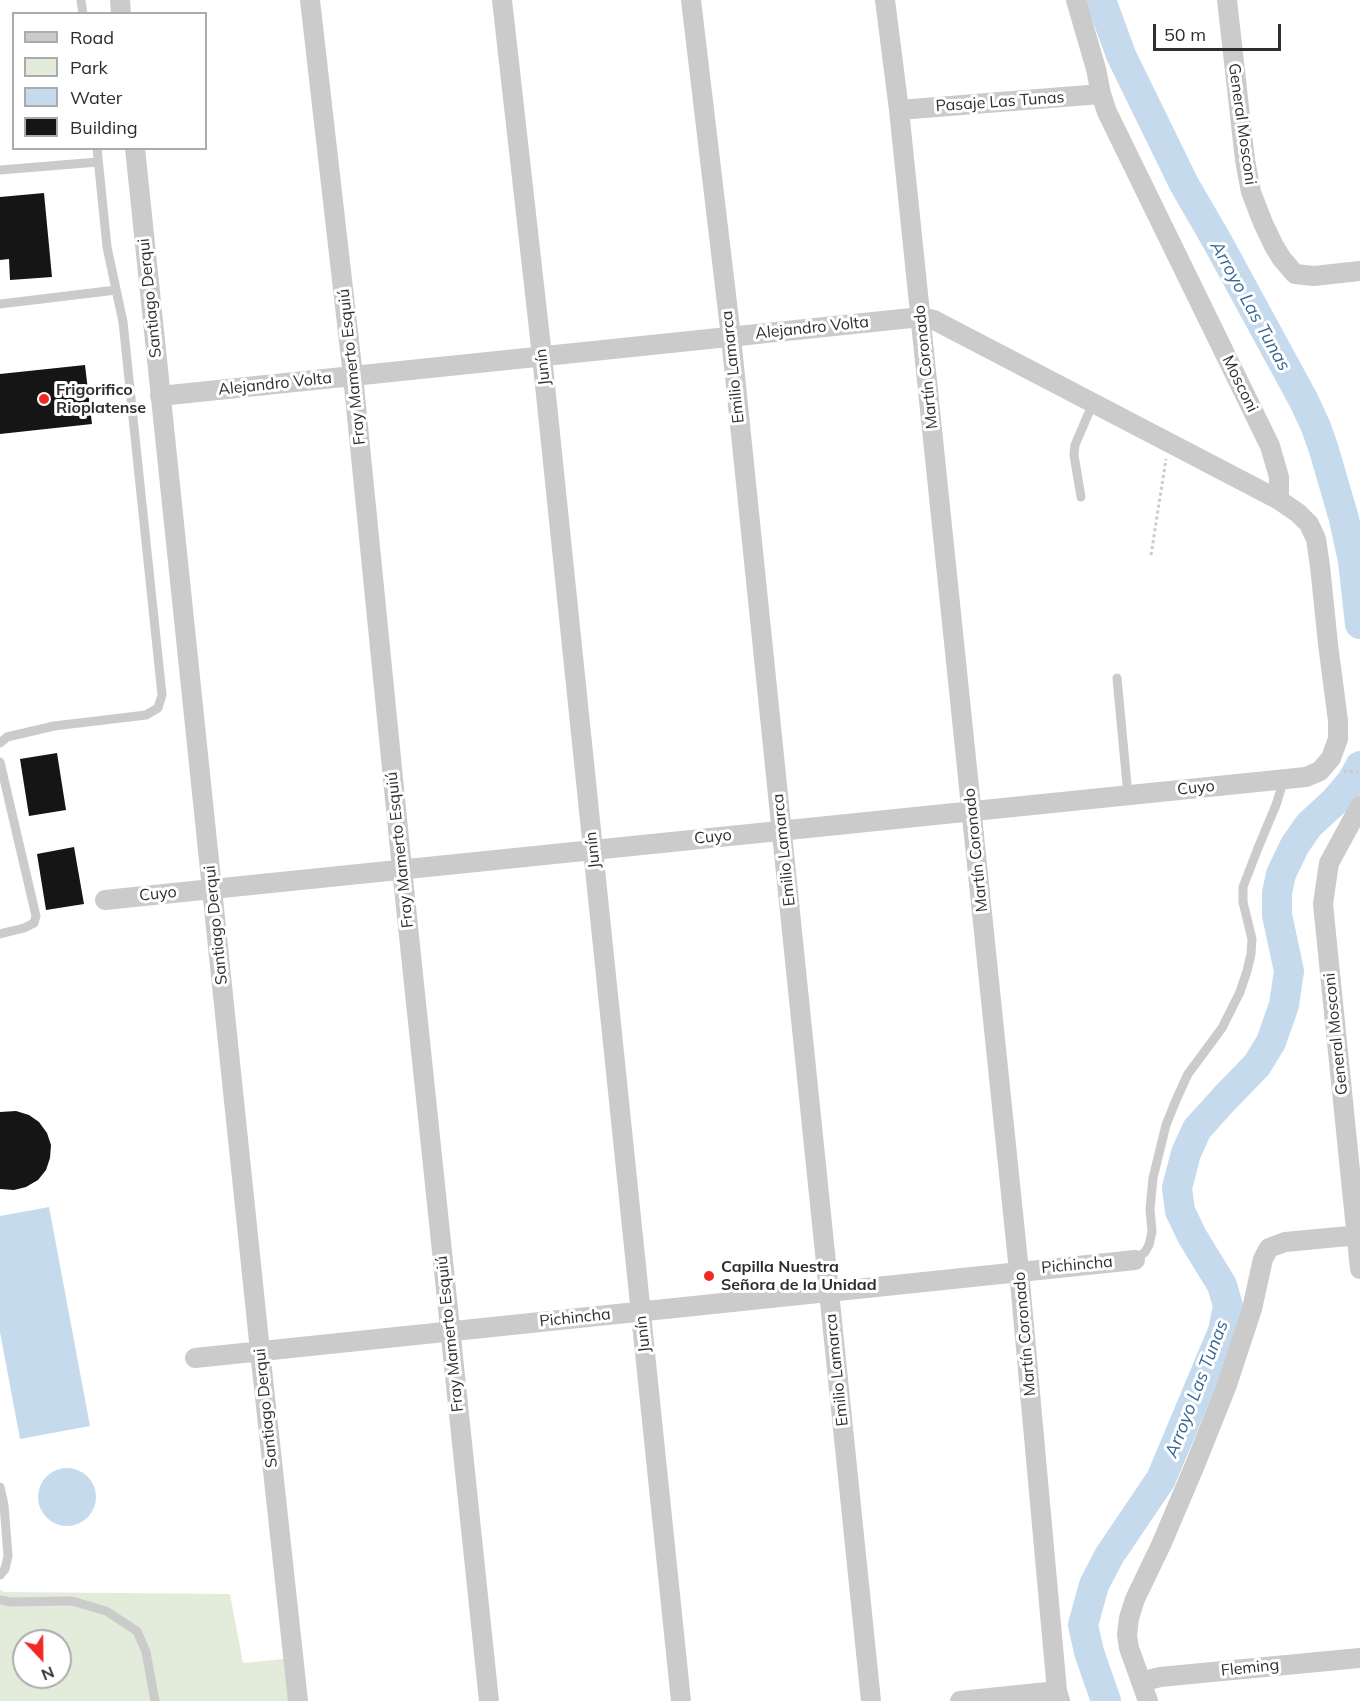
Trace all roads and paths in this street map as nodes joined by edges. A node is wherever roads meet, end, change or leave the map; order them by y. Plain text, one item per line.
1 (310, 0) edge
2 (502, 0) edge
3 (692, 0) edge
4 (885, 0) edge
5 (1076, 0) edge
6 (1227, 0) edge
7 (1101, 94) junction
8 (899, 110) junction
9 (97, 150) edge
10 (135, 150) edge
11 (98, 162) junction
12 (0, 170) edge
13 (1360, 271) edge
14 (116, 290) junction
15 (0, 304) edge
16 (921, 317) junction
17 (730, 337) junction
18 (542, 356) junction
19 (354, 376) junction
20 (160, 396) junction
21 (1093, 403) junction
22 (1171, 443) junction
23 (1082, 496) dead end
24 (1279, 500) junction
25 (1151, 555) dead end
26 (1117, 678) dead end
27 (0, 743) edge
28 (0, 762) edge
29 (1284, 779) junction
30 (1128, 795) junction
31 (1360, 806) edge
32 (972, 811) junction
33 (782, 830) junction
34 (593, 850) junction
35 (402, 869) junction
36 (212, 889) junction
37 (105, 900) dead end
38 (0, 934) edge
39 (1358, 1235) edge
40 (1134, 1260) joint
41 (1360, 1269) edge
42 (1019, 1271) junction
43 (829, 1291) junction
44 (641, 1311) junction
45 (450, 1331) junction
46 (260, 1351) junction
47 (195, 1358) dead end
48 (0, 1487) edge
49 (0, 1575) edge
50 (0, 1600) edge
51 (1360, 1658) edge
52 (1141, 1682) junction
53 (1058, 1696) edge
54 (155, 1701) edge
55 (298, 1701) edge
56 (489, 1701) edge
57 (681, 1701) edge
58 (871, 1701) edge
59 (960, 1701) edge
60 (1148, 1701) edge

1 - 19 street, Fray Mamerto Esquiú
2 - 18 street, Junín
3 - 17 street, Emilio Lamarca
4 - 8 street, Martín Coronado
5 - 7 street, Mosconi
6 - 13 street, General Mosconi
7 - 8 street, Pasaje Las Tunas
7 - 24 street, Mosconi
8 - 16 street, Martín Coronado
9 - 11 lane
10 - 20 street, Santiago Derqui
11 - 12 lane
11 - 14 lane
14 - 15 lane
14 - 27 lane
16 - 17 street, Alejandro Volta
16 - 21 street, Alejandro Volta
16 - 32 street, Martín Coronado
17 - 18 street, Alejandro Volta
17 - 33 street, Emilio Lamarca
18 - 19 street, Alejandro Volta
18 - 34 street, Junín
19 - 20 street, Alejandro Volta
19 - 35 street, Fray Mamerto Esquiú
20 - 36 street, Santiago Derqui
21 - 22 street, Alejandro Volta
21 - 23 lane
22 - 24 street, Alejandro Volta
22 - 25 path
24 - 29 street, Cuyo
26 - 30 lane
28 - 38 lane
29 - 30 street, Cuyo
29 - 40 lane
30 - 32 street, Cuyo
31 - 39 street, General Mosconi
32 - 33 street, Cuyo
32 - 42 street, Martín Coronado
33 - 34 street, Cuyo
33 - 43 street, Emilio Lamarca
34 - 35 street, Cuyo
34 - 44 street, Junín
35 - 36 street, Cuyo
35 - 45 street, Fray Mamerto Esquiú
36 - 37 street, Cuyo
36 - 46 street, Santiago Derqui
39 - 41 street, General Mosconi
39 - 52 street
40 - 42 street, Pichincha
42 - 43 street, Pichincha
42 - 53 street, Martín Coronado
43 - 44 street, Pichincha
43 - 58 street, Emilio Lamarca
44 - 45 street, Pichincha
44 - 57 street, Junín
45 - 46 street, Pichincha
45 - 56 street, Fray Mamerto Esquiú
46 - 47 street, Pichincha
46 - 55 street, Santiago Derqui
48 - 49 lane
50 - 54 lane
51 - 52 street, Fleming
52 - 60 street
53 - 59 street

